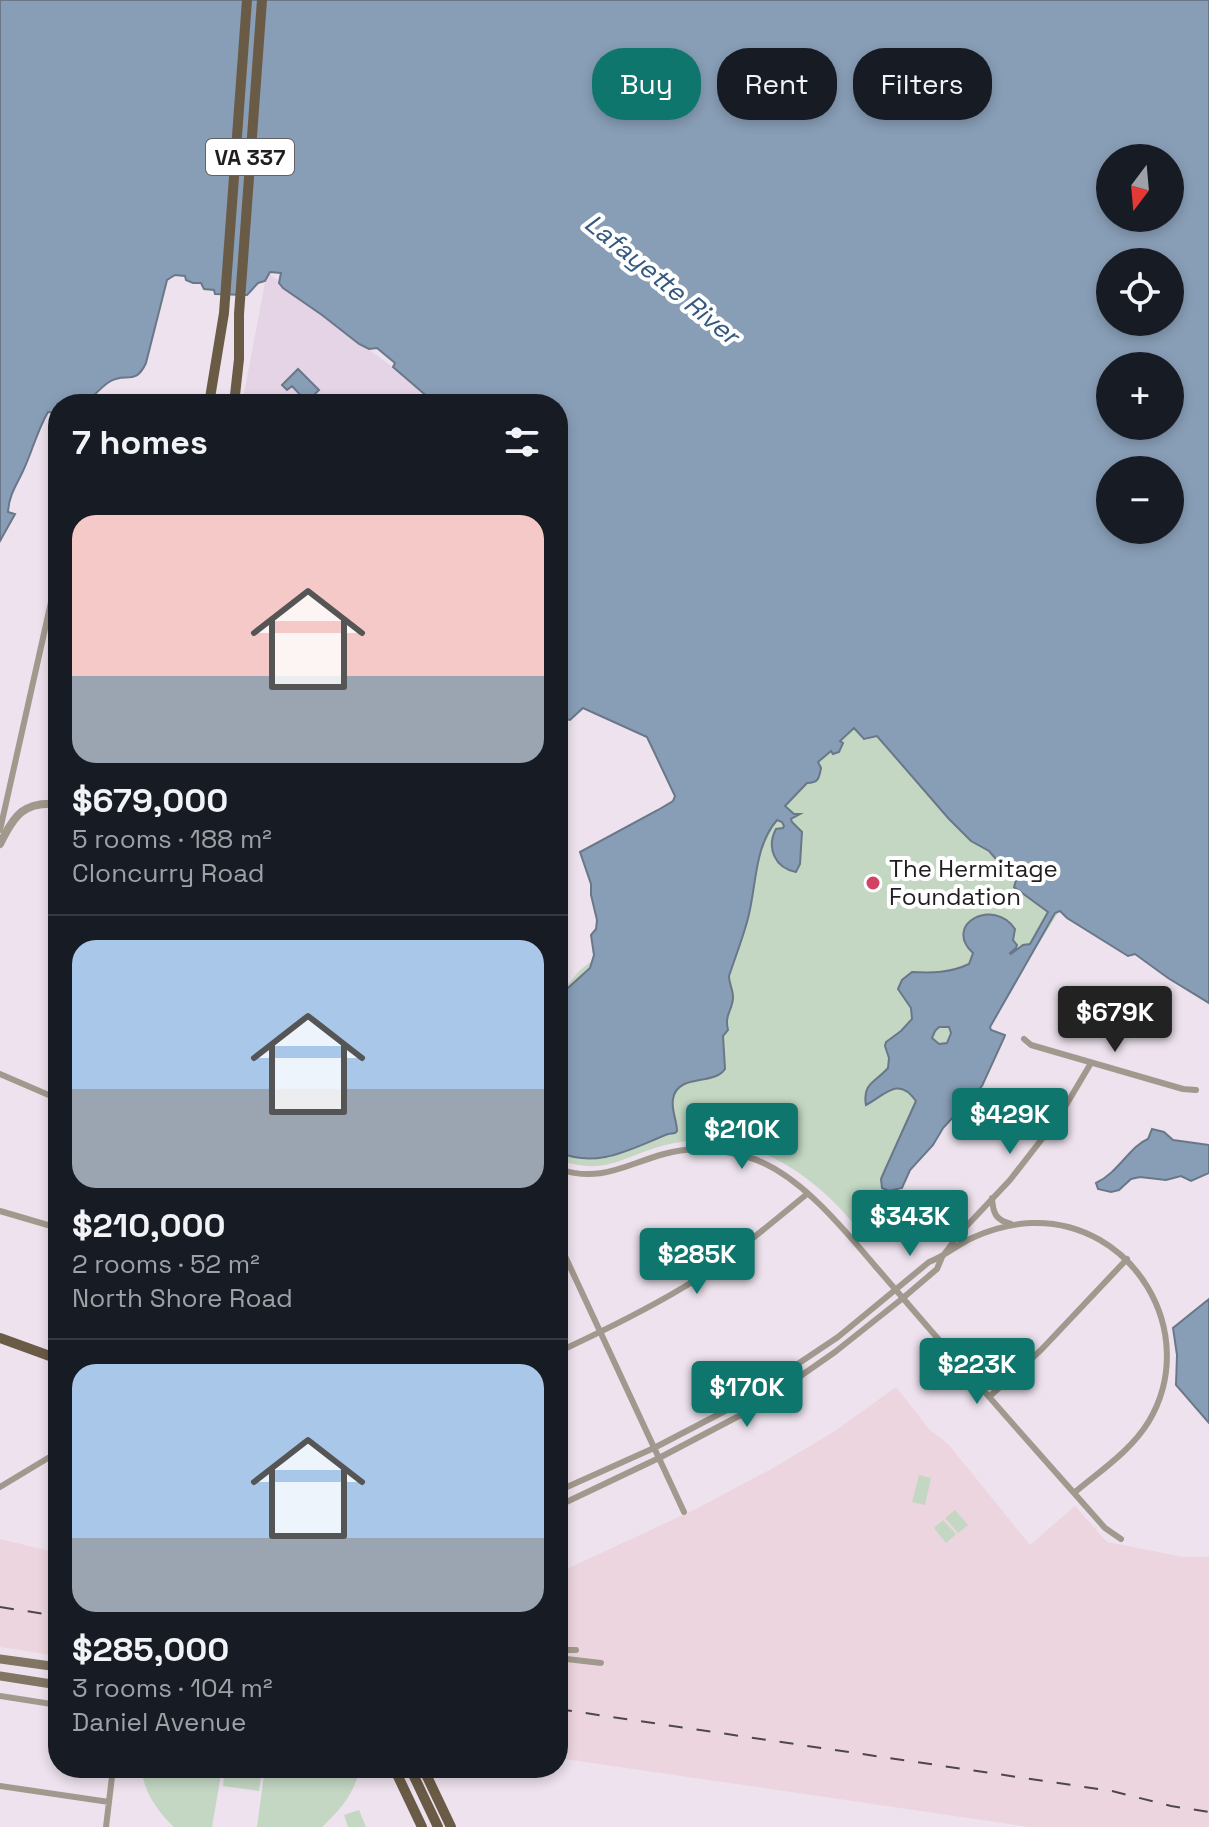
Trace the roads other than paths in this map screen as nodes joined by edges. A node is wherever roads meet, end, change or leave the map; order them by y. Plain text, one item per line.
1 (247, 0) edge
2 (262, 0) edge
3 (211, 394) edge
4 (235, 394) edge
5 (48, 619) edge
6 (48, 803) edge
7 (0, 830) edge
8 (0, 844) edge
9 (1024, 1039) dead end
10 (1091, 1063) junction
11 (0, 1074) edge
12 (1196, 1090) dead end
13 (48, 1095) edge
14 (568, 1172) edge
15 (807, 1194) junction
16 (992, 1198) junction
17 (0, 1211) edge
18 (48, 1225) edge
19 (1015, 1225) junction
20 (942, 1257) junction
21 (1127, 1259) junction
22 (568, 1263) edge
23 (896, 1290) junction
24 (903, 1298) junction
25 (600, 1332) junction
26 (0, 1338) edge
27 (568, 1347) edge
28 (48, 1355) edge
29 (989, 1397) junction
30 (654, 1448) junction
31 (48, 1458) edge
32 (659, 1458) junction
33 (0, 1487) edge
34 (568, 1487) edge
35 (1074, 1493) junction
36 (568, 1501) edge
37 (684, 1512) dead end
38 (1121, 1539) dead end
39 (568, 1650) edge
40 (576, 1650) dead end
41 (0, 1659) edge
42 (568, 1659) edge
43 (601, 1663) dead end
44 (48, 1666) edge
45 (0, 1676) edge
46 (48, 1683) edge
47 (0, 1696) edge
48 (48, 1703) edge
49 (112, 1778) edge
50 (399, 1778) edge
51 (415, 1778) edge
52 (428, 1778) edge
53 (0, 1786) edge
54 (109, 1802) junction
55 (106, 1827) edge
56 (422, 1827) edge
57 (438, 1827) edge
58 (451, 1827) edge

1 - 3 main road, VA 337
2 - 4 main road, VA 337
5 - 7 street
6 - 8 street
9 - 10 street
10 - 12 street
10 - 16 street
11 - 13 street
14 - 15 street
15 - 23 street
15 - 25 street
16 - 19 street
16 - 20 street
17 - 18 street
19 - 20 street
19 - 21 street
20 - 23 street
20 - 24 street
21 - 29 street
21 - 35 street
22 - 25 street
23 - 24 street
23 - 30 street
24 - 29 street
24 - 32 street
25 - 27 street
25 - 30 street
26 - 28 main road
29 - 35 street
30 - 32 street
30 - 34 street
31 - 33 street
32 - 36 street
32 - 37 street
35 - 38 street
39 - 40 street
41 - 44 main road
42 - 43 street
45 - 46 main road
47 - 48 street
49 - 54 street
50 - 56 main road
51 - 57 main road
52 - 58 main road
53 - 54 street
54 - 55 street

